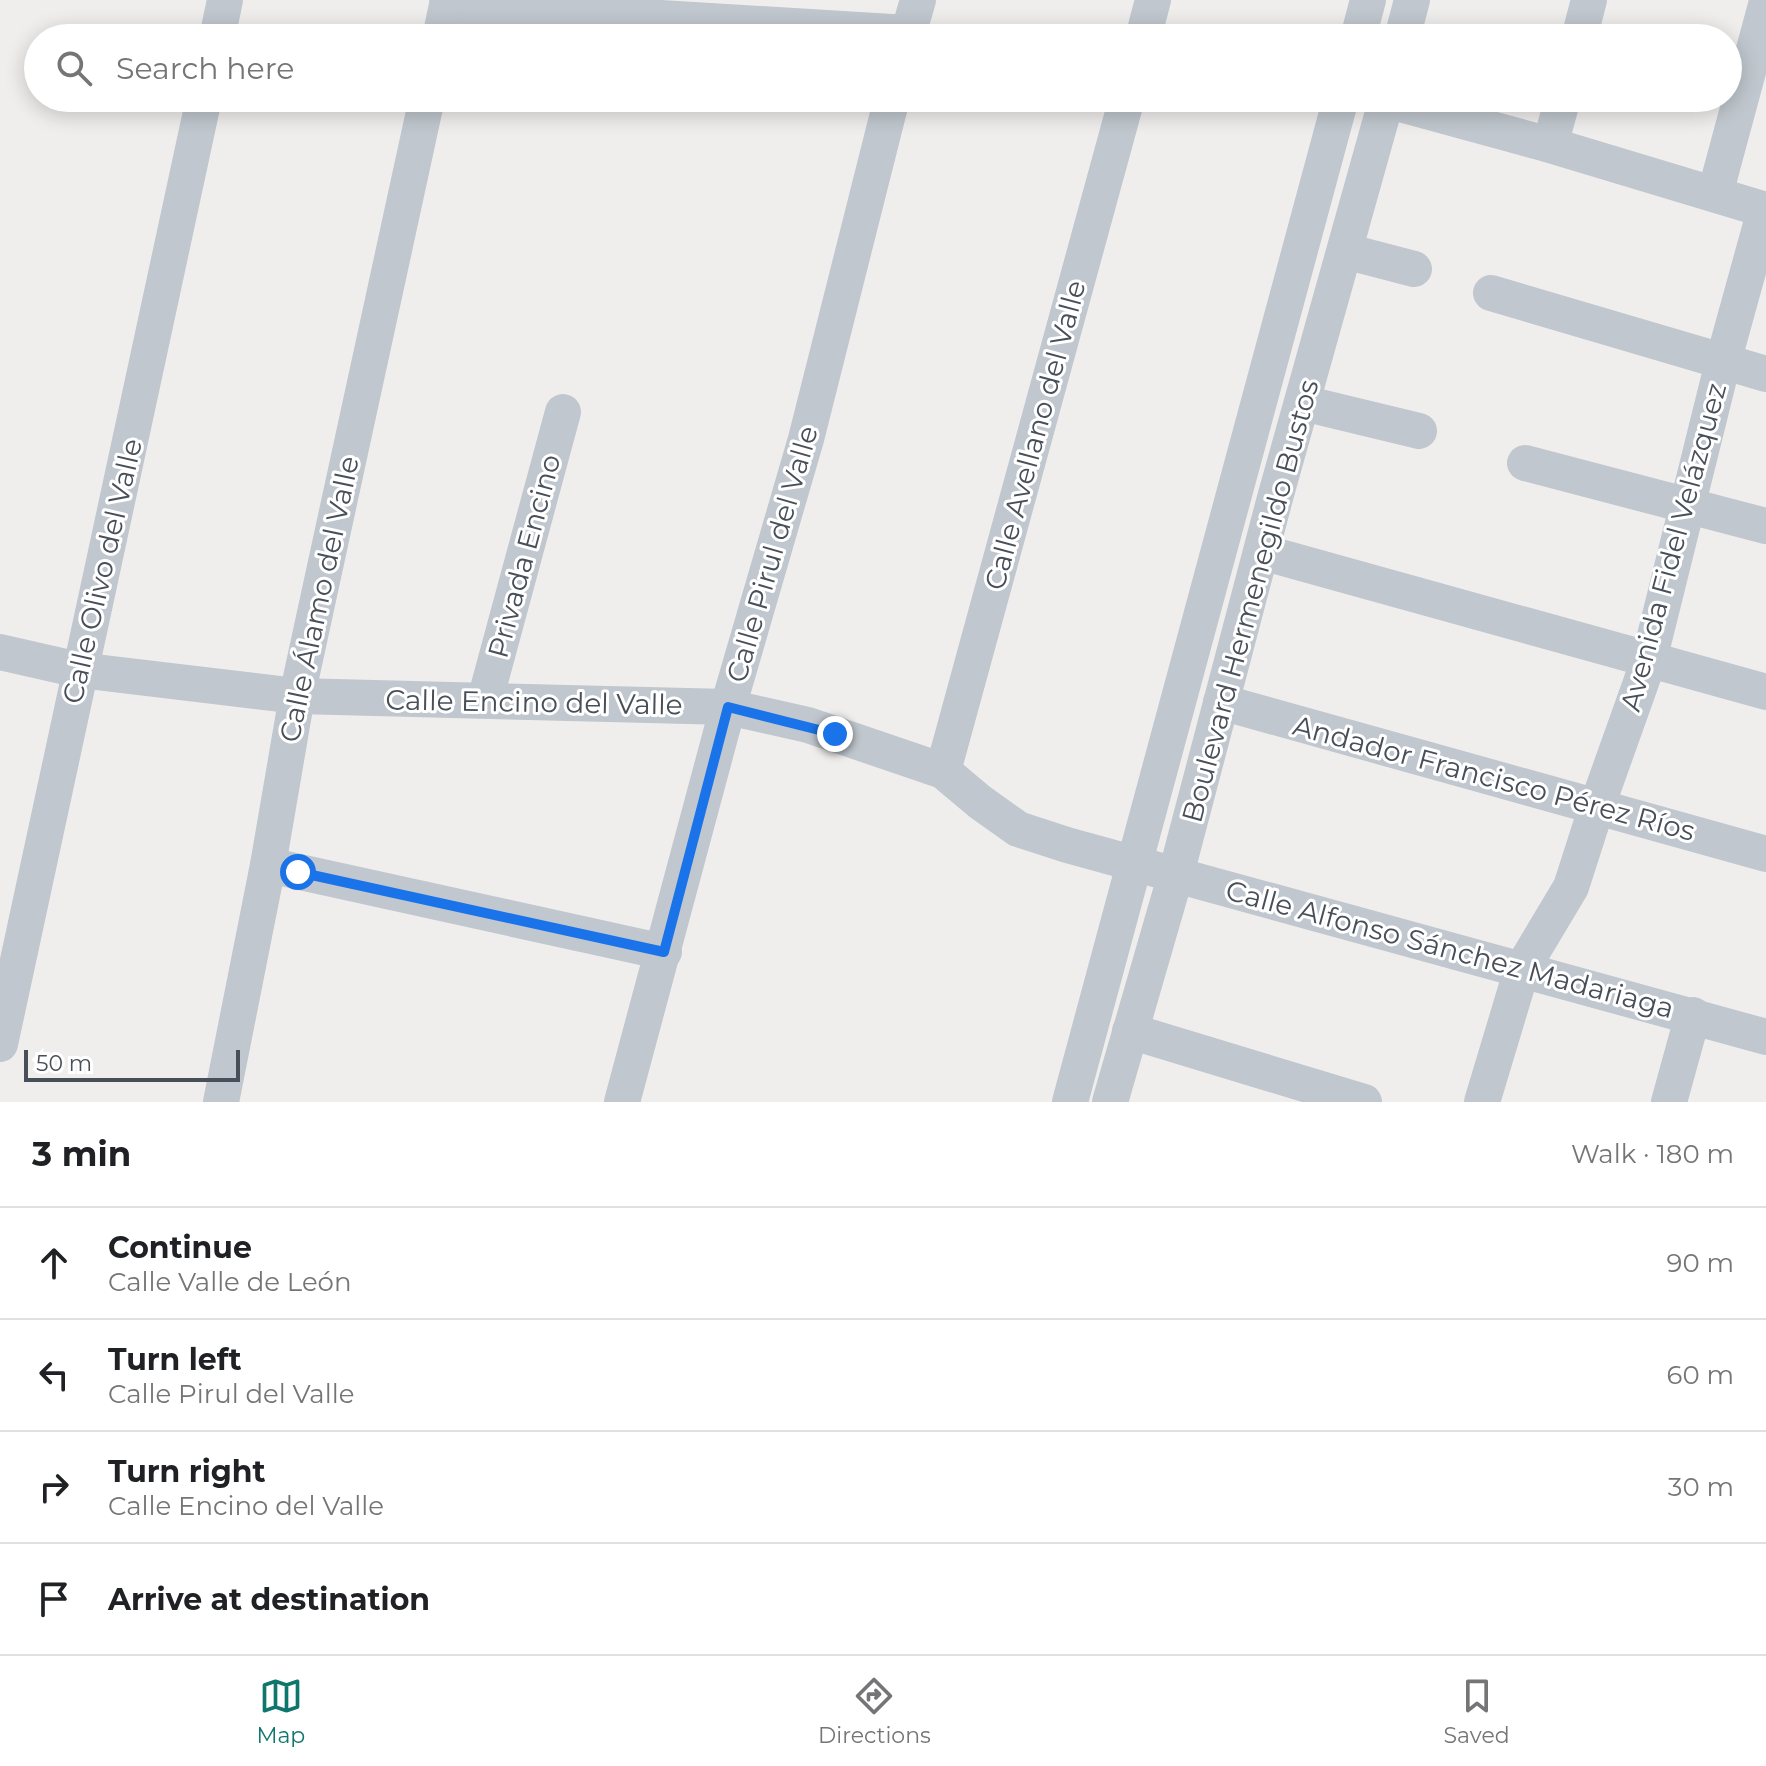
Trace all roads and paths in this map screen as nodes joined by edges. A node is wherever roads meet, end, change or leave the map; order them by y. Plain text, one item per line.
1 (225, 0) edge
2 (1153, 0) edge
3 (1368, 0) edge
4 (1412, 0) edge
5 (1589, 0) edge
6 (1766, 5) edge
7 (445, 14) edge
8 (220, 24) edge
9 (911, 24) edge
10 (1147, 24) edge
11 (1362, 24) edge
12 (1406, 24) edge
13 (1583, 24) edge
14 (1742, 94) edge
15 (201, 112) edge
16 (424, 112) edge
17 (888, 112) edge
18 (1123, 112) edge
19 (1337, 112) edge
20 (1380, 112) edge
21 (1430, 112) edge
22 (1559, 112) edge
23 (1737, 112) edge
24 (1550, 145) junction
25 (1715, 194) junction
26 (1766, 210) edge
27 (1345, 251) junction
28 (1414, 269) dead end
29 (1491, 293) dead end
30 (1723, 362) junction
31 (1766, 374) edge
32 (1303, 403) junction
33 (563, 412) dead end
34 (1419, 431) dead end
35 (1525, 463) dead end
36 (1237, 487) junction
37 (1275, 498) junction
38 (1689, 505) junction
39 (1766, 526) edge
40 (1262, 552) junction
41 (0, 652) edge
42 (1649, 660) junction
43 (79, 670) junction
44 (1766, 692) edge
45 (297, 696) junction
46 (485, 700) junction
47 (1221, 702) junction
48 (728, 707) junction
49 (943, 771) junction
50 (1597, 806) junction
51 (1766, 854) edge
52 (1133, 862) junction
53 (268, 865) junction
54 (1176, 874) junction
55 (664, 952) junction
56 (1522, 969) junction
57 (1693, 1015) junction
58 (1130, 1031) junction
59 (1766, 1037) edge
60 (0, 1044) edge
61 (221, 1102) edge
62 (622, 1102) edge
63 (1070, 1102) edge
64 (1110, 1102) edge
65 (1364, 1102) edge
66 (1482, 1102) edge
67 (1669, 1102) edge

1 - 8 street
2 - 10 street
3 - 11 street
4 - 12 street
5 - 13 street
6 - 14 street
7 - 9 street
15 - 43 street, Calle Olivo del Valle
16 - 45 street, Calle Álamo del Valle
17 - 48 street, Calle Pirul del Valle
18 - 49 street, Calle Avellano del Valle
19 - 36 street, Boulevard Hermenegildo Bustos
20 - 27 street, Boulevard Hermenegildo Bustos
21 - 24 street
22 - 24 street
23 - 25 street
24 - 25 street
25 - 26 street
26 - 30 street, Avenida Fidel Velázquez
27 - 28 street
27 - 32 street, Boulevard Hermenegildo Bustos
29 - 30 street
30 - 31 street
30 - 38 street, Avenida Fidel Velázquez
32 - 34 street
32 - 37 street, Boulevard Hermenegildo Bustos
33 - 46 street, Privada Encino
35 - 38 street
36 - 37 street
36 - 52 street, Boulevard Hermenegildo Bustos
37 - 40 street, Boulevard Hermenegildo Bustos
38 - 39 street
38 - 42 street, Avenida Fidel Velázquez
40 - 42 street
40 - 47 street, Boulevard Hermenegildo Bustos
41 - 43 street, Calle Encino del Valle
42 - 44 street
42 - 50 street, Avenida Fidel Velázquez
43 - 45 street, Calle Encino del Valle
43 - 60 street, Calle Olivo del Valle
45 - 46 street, Calle Encino del Valle
45 - 53 street, Calle Álamo del Valle
46 - 48 street, Calle Encino del Valle
47 - 50 street, Andador Francisco Pérez Ríos
47 - 54 street, Boulevard Hermenegildo Bustos
48 - 49 street, Calle Encino del Valle
48 - 55 street, Calle Pirul del Valle
49 - 52 street, Calle Encino del Valle
50 - 51 street, Andador Francisco Pérez Ríos
50 - 56 street, Avenida Fidel Velázquez
52 - 54 street, Calle Alfonso Sánchez Madariaga
52 - 63 street, Boulevard Hermenegildo Bustos
53 - 55 street
53 - 61 street, Calle Álamo del Valle
54 - 56 street, Calle Alfonso Sánchez Madariaga
54 - 58 street, Boulevard Hermenegildo Bustos
55 - 62 street, Calle Pirul del Valle
56 - 57 street, Calle Alfonso Sánchez Madariaga
56 - 66 street, Avenida Fidel Velázquez
57 - 59 street, Calle Alfonso Sánchez Madariaga
57 - 67 street
58 - 64 street, Boulevard Hermenegildo Bustos
58 - 65 street

